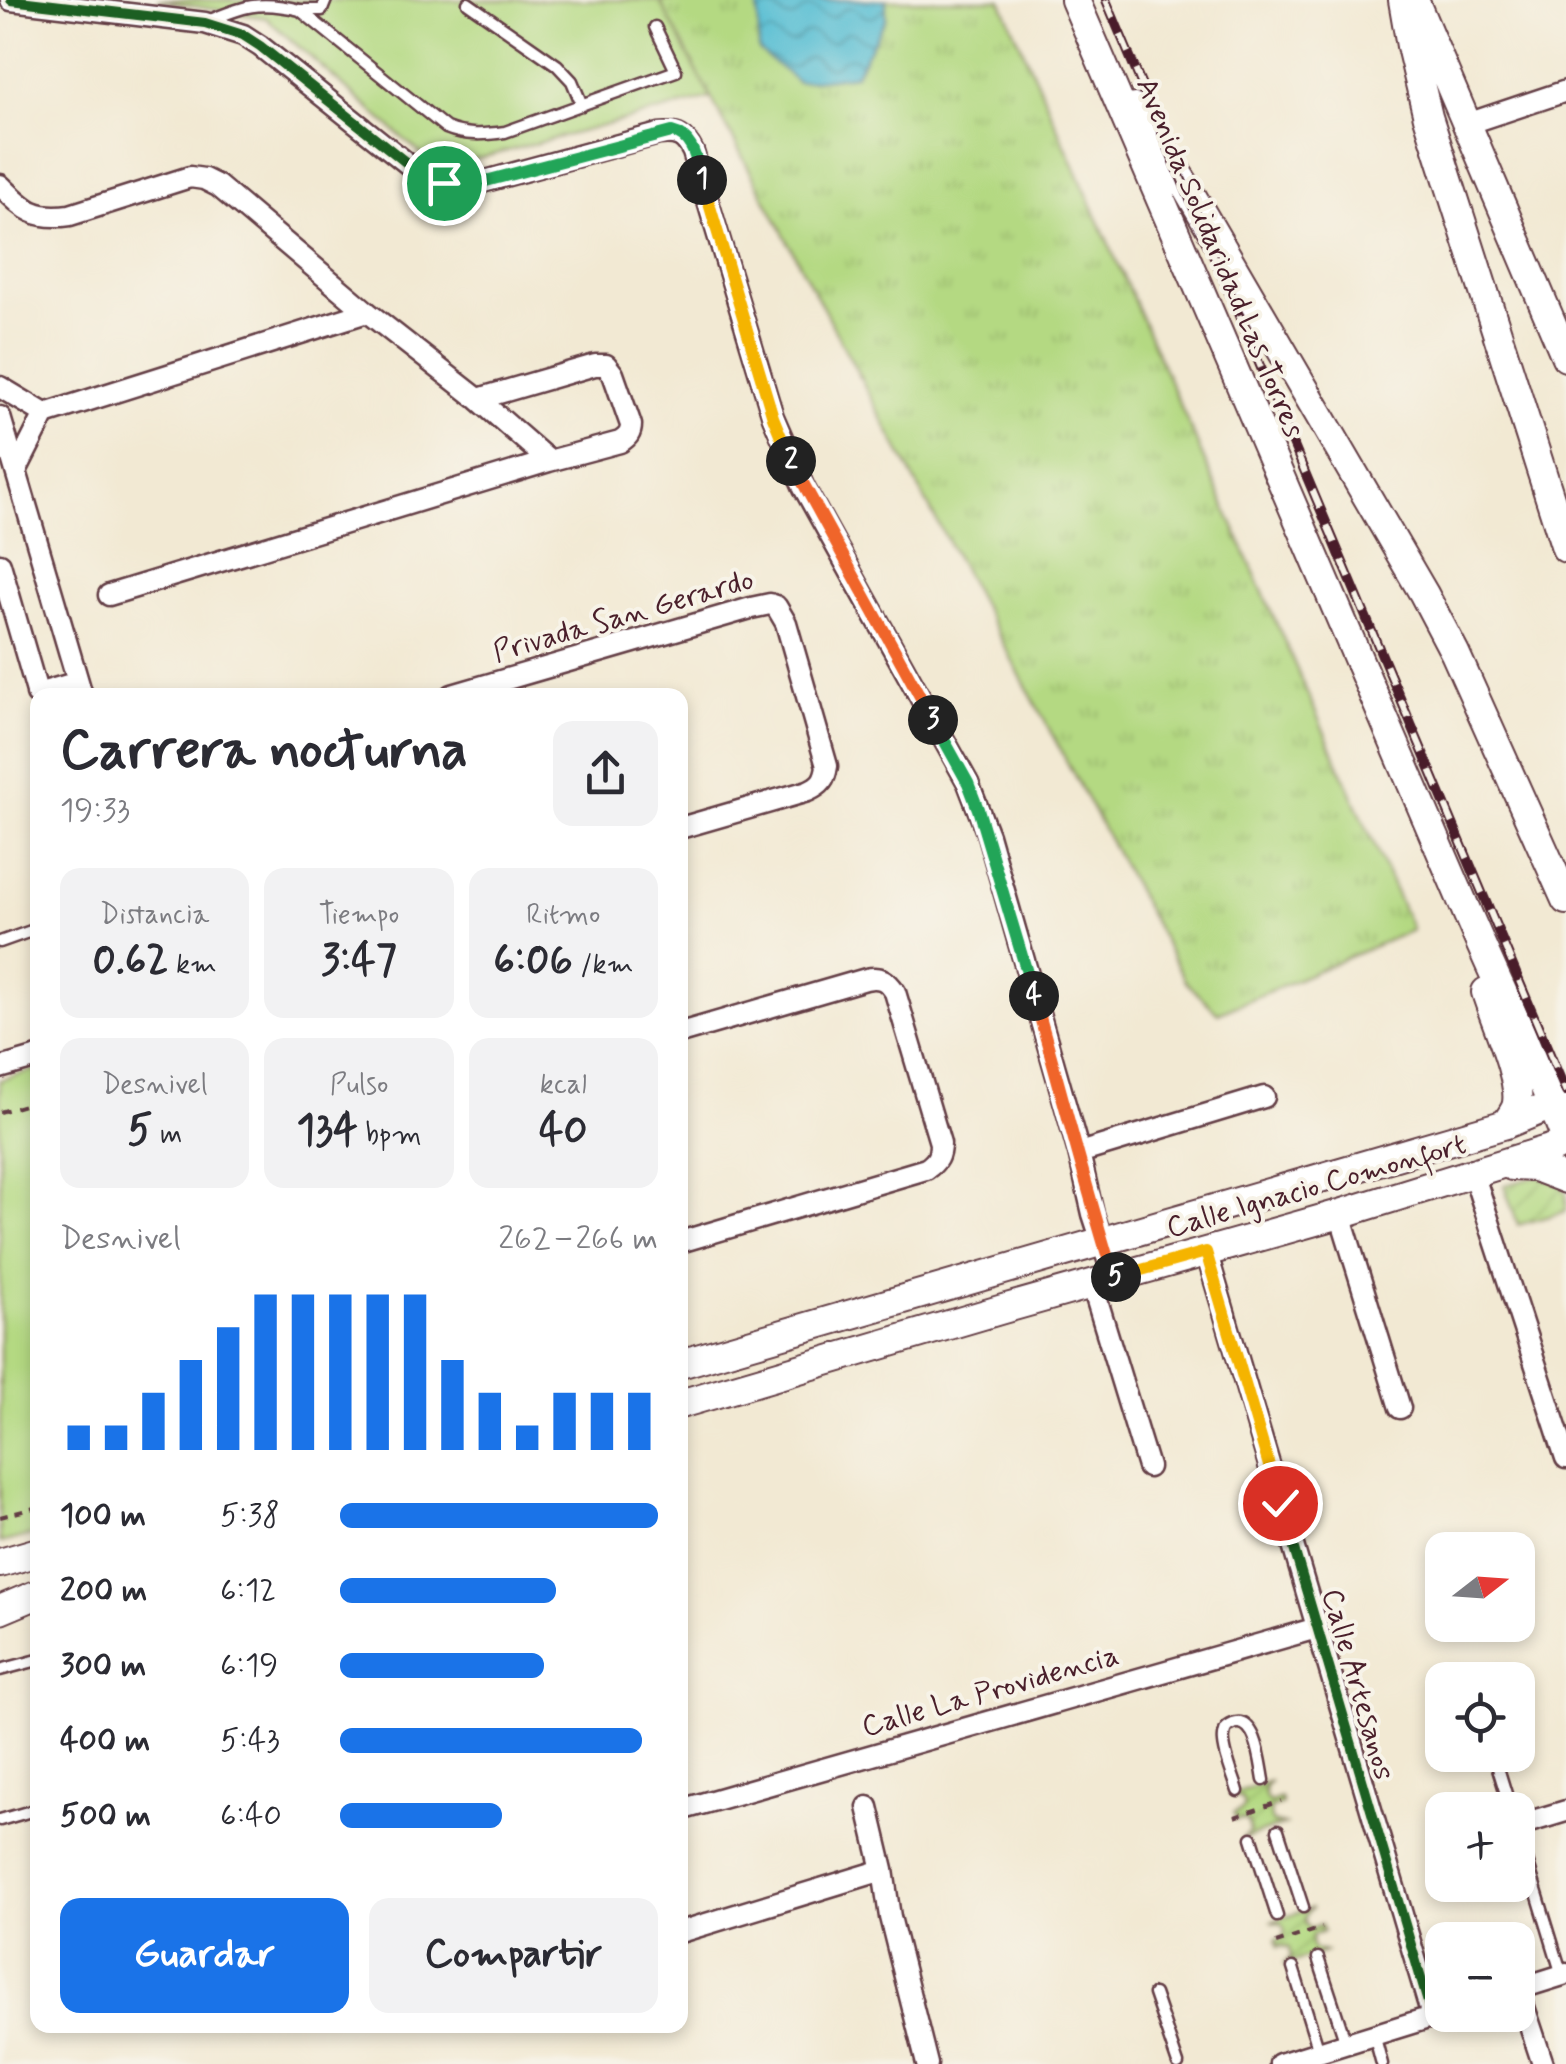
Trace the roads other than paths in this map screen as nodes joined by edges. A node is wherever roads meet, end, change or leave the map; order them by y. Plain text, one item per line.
1 (11, 0) edge
2 (326, 0) edge
3 (1076, 0) edge
4 (1402, 0) edge
5 (1414, 0) edge
6 (468, 3) dead end
7 (300, 10) junction
8 (205, 23) junction
9 (655, 28) dead end
10 (1102, 62) junction
11 (1566, 91) edge
12 (582, 105) junction
13 (1467, 124) junction
14 (0, 185) edge
15 (367, 312) junction
16 (1566, 357) edge
17 (0, 387) edge
18 (478, 400) junction
19 (46, 414) junction
20 (0, 417) edge
21 (550, 461) junction
22 (16, 470) junction
23 (1566, 548) edge
24 (0, 564) edge
25 (109, 595) dead end
26 (36, 688) edge
27 (80, 688) edge
28 (476, 688) edge
29 (688, 826) edge
30 (1566, 900) edge
31 (1464, 908) junction
32 (30, 931) edge
33 (0, 942) edge
34 (688, 1032) edge
35 (30, 1059) edge
36 (0, 1068) edge
37 (1264, 1097) dead end
38 (1560, 1102) edge
39 (1506, 1124) junction
40 (1566, 1141) edge
41 (1079, 1153) junction
42 (1501, 1166) junction
43 (1473, 1173) junction
44 (1566, 1180) edge
45 (1340, 1214) junction
46 (688, 1240) edge
47 (1103, 1243) junction
48 (1206, 1252) junction
49 (1103, 1281) junction
50 (688, 1362) edge
51 (688, 1402) edge
52 (1400, 1408) dead end
53 (1566, 1458) edge
54 (1148, 1468) dead end
55 (30, 1554) edge
56 (0, 1562) edge
57 (30, 1602) edge
58 (0, 1610) edge
59 (1317, 1628) junction
60 (30, 1662) edge
61 (0, 1670) edge
62 (1264, 1780) dead end
63 (1238, 1792) dead end
64 (868, 1807) dead end
65 (688, 1808) edge
66 (30, 1811) edge
67 (1566, 1811) edge
68 (1535, 1818) edge
69 (0, 1820) edge
70 (1278, 1830) dead end
71 (1252, 1838) dead end
72 (883, 1870) junction
73 (1535, 1878) edge
74 (1303, 1906) dead end
75 (1278, 1916) dead end
76 (688, 1930) edge
77 (1318, 1958) dead end
78 (1293, 1968) dead end
79 (1564, 1974) edge
80 (1425, 1976) edge
81 (1535, 1983) edge
82 (1154, 1994) dead end
83 (1425, 2019) edge
84 (1532, 2032) edge
85 (1374, 2034) junction
86 (1331, 2052) edge
87 (927, 2064) edge
88 (1178, 2064) edge
89 (1280, 2064) edge
90 (1382, 2064) edge
91 (1543, 2064) edge

1 - 8 street
2 - 7 lane
3 - 10 main road
4 - 23 main road
5 - 13 main road
6 - 12 lane
7 - 8 lane
7 - 12 lane
8 - 41 street
9 - 12 lane
10 - 30 main road, Avenida Solidaridad Las Torres
10 - 31 main road, Avenida Solidaridad Las Torres
11 - 13 street
13 - 16 main road
14 - 15 street
15 - 18 street
15 - 19 street
17 - 19 street
18 - 21 street
18 - 21 street
19 - 22 street
20 - 22 street
21 - 25 street
22 - 27 street
24 - 26 street
28 - 29 street, Privada San Gerardo
31 - 38 main road, Avenida Solidaridad Las Torres
31 - 39 main road
32 - 33 lane
34 - 46 street
35 - 36 street
37 - 41 street
38 - 39 main road, Calle Ignacio Comonfort
38 - 40 main road, Avenida Solidaridad Las Torres
39 - 47 main road, Calle Ignacio Comonfort
40 - 42 main road, Calle Ignacio Comonfort
41 - 47 street
42 - 43 main road, Calle Ignacio Comonfort
42 - 44 main road
43 - 45 main road, Calle Ignacio Comonfort
43 - 53 street
45 - 48 main road, Calle Ignacio Comonfort
45 - 52 street
47 - 49 street
47 - 50 main road, Calle Ignacio Comonfort
48 - 49 main road, Calle Ignacio Comonfort
48 - 59 street, Calle Artesanos
49 - 51 main road, Calle Ignacio Comonfort
49 - 54 street
55 - 56 main road
57 - 58 main road
59 - 65 street, Calle La Providencia
59 - 80 street, Calle Artesanos
60 - 61 lane
62 - 63 lane
64 - 72 street
66 - 69 lane
67 - 68 street
70 - 74 lane
71 - 75 lane
72 - 76 street
72 - 87 street
73 - 79 lane
77 - 86 lane
78 - 86 lane
79 - 81 street
82 - 88 lane
83 - 85 street
84 - 91 street
85 - 86 street
85 - 90 lane
86 - 89 street

